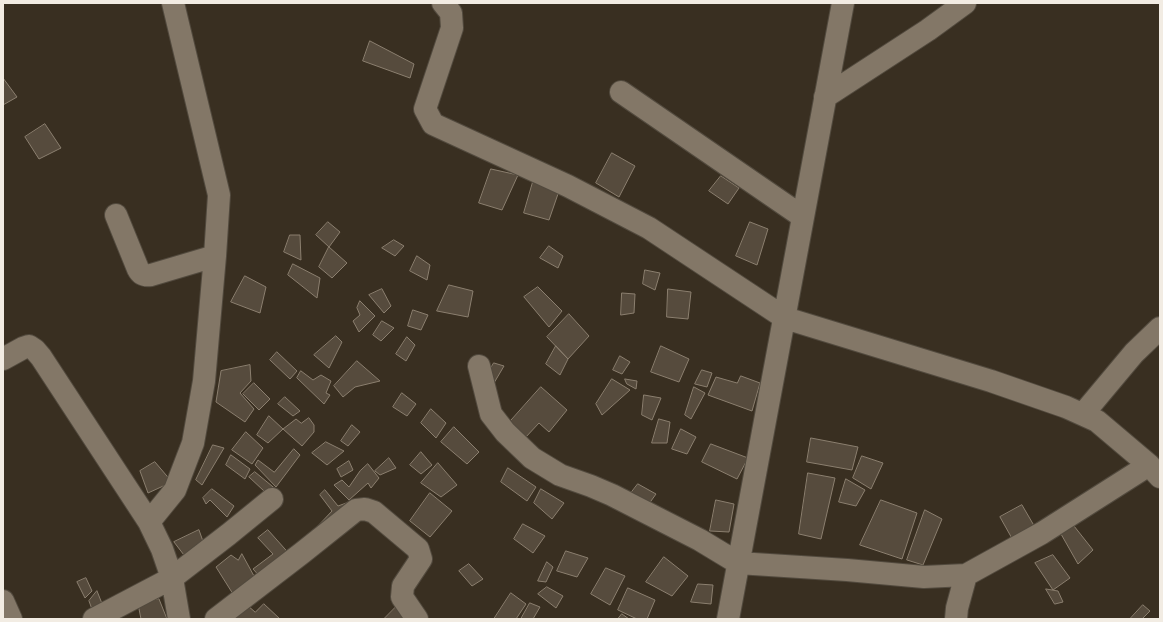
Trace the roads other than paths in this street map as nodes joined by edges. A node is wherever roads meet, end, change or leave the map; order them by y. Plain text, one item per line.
1 (173, 3) edge
2 (444, 3) edge
3 (843, 3) edge
4 (965, 3) edge
5 (621, 92) dead end
6 (825, 97) junction
7 (116, 215) dead end
8 (803, 217) junction
9 (215, 256) junction
10 (785, 318) junction
11 (1160, 328) edge
12 (3, 359) edge
13 (479, 366) dead end
14 (1083, 414) junction
15 (1155, 471) edge
16 (272, 499) dead end
17 (149, 522) junction
18 (738, 563) junction
19 (966, 576) junction
20 (172, 578) junction
21 (3, 601) edge
22 (11, 619) edge
23 (94, 619) edge
24 (178, 619) edge
25 (216, 619) edge
26 (417, 619) edge
27 (728, 619) edge
28 (956, 619) edge

1 - 9 street
2 - 10 street
3 - 6 street
4 - 6 street
5 - 8 street
6 - 8 street
7 - 9 street
8 - 10 street
9 - 17 street
10 - 14 street
10 - 18 street
11 - 14 street
12 - 17 street
13 - 18 street
14 - 15 street
15 - 19 street
16 - 20 street
17 - 20 street
18 - 19 street
18 - 27 street
19 - 28 street
20 - 23 street
20 - 24 street
21 - 22 street
25 - 26 street

